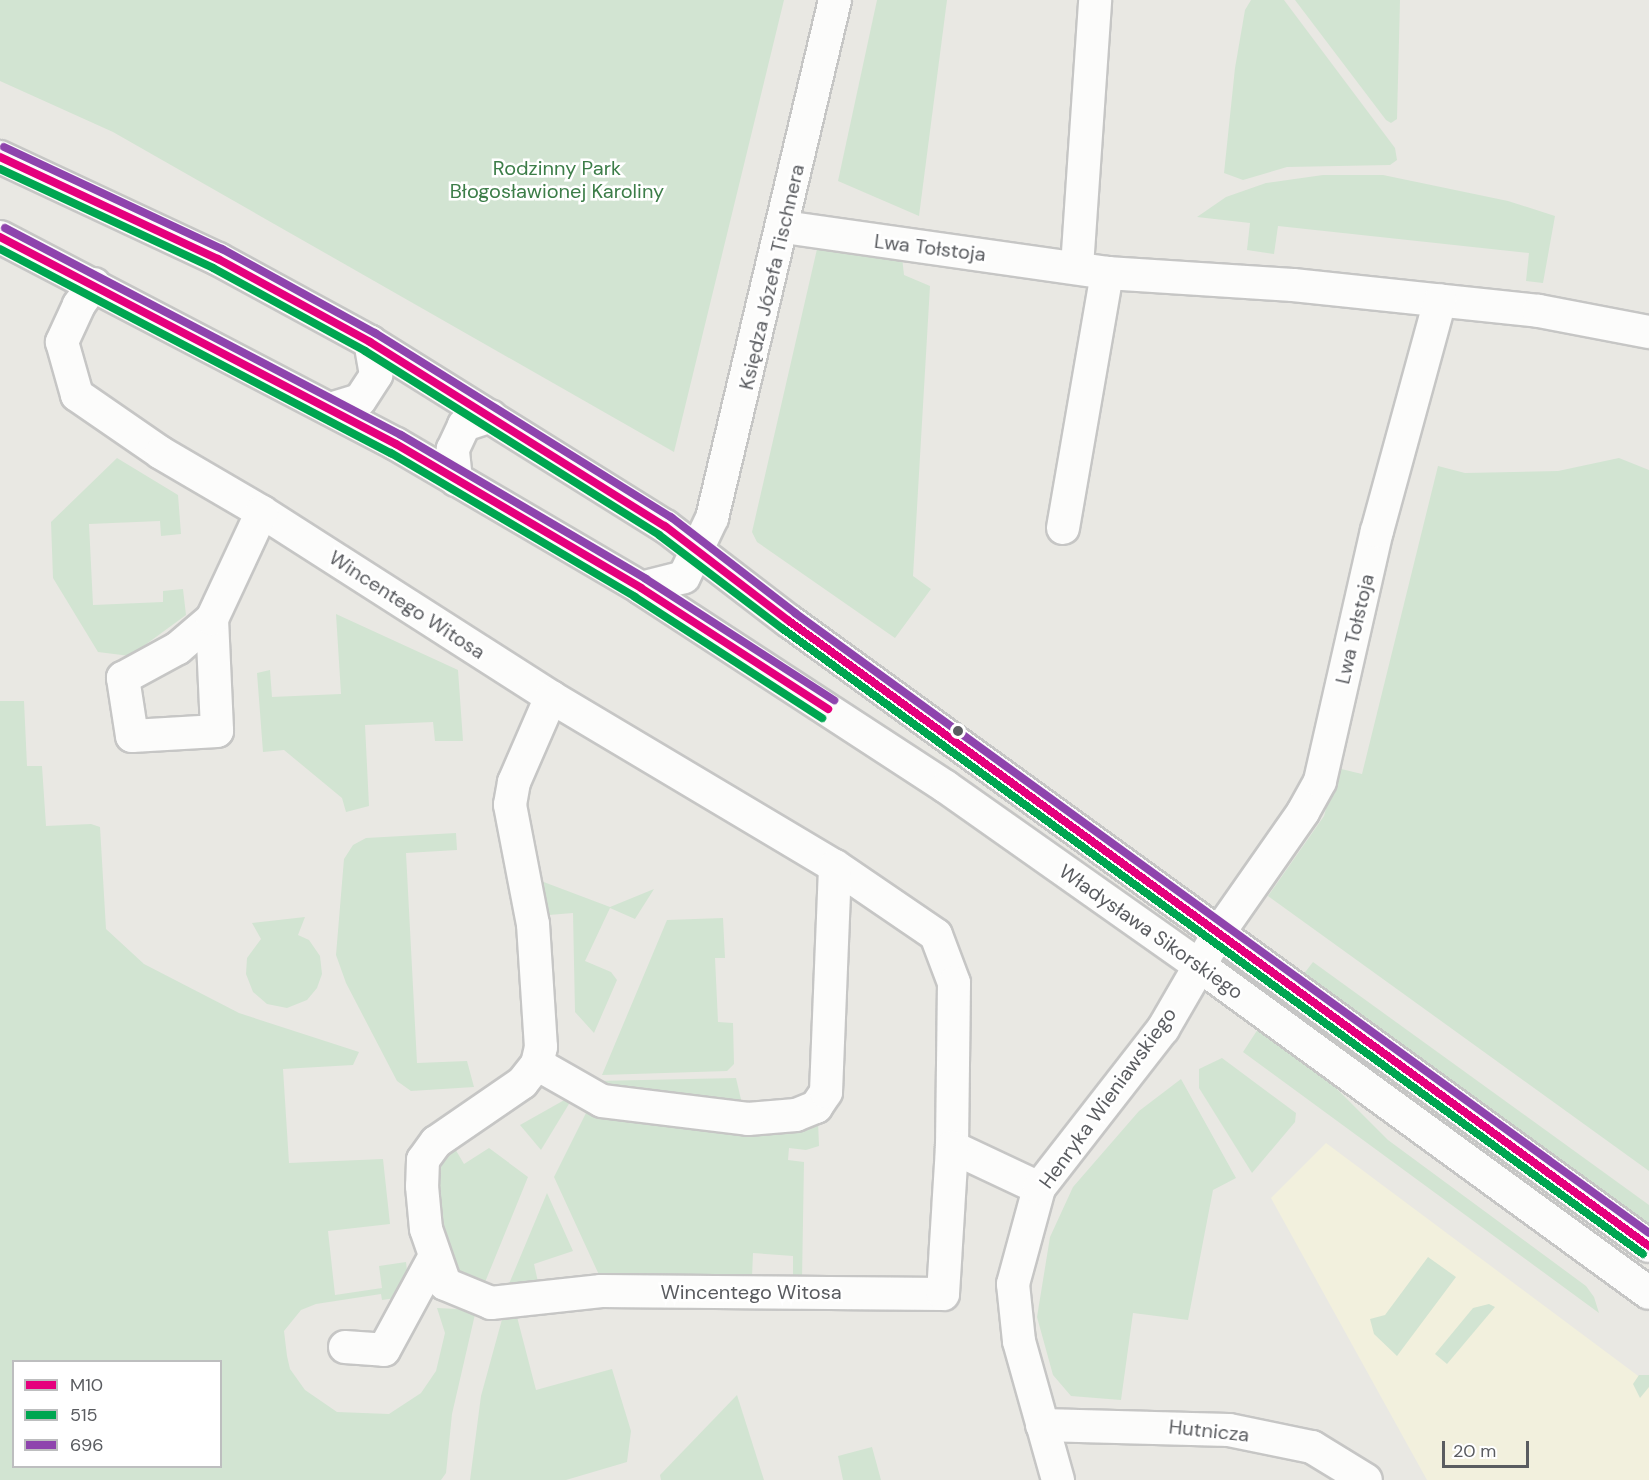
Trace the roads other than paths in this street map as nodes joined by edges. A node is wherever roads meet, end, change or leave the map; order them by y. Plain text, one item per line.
1 (835, 0) edge
2 (1095, 0) edge
3 (0, 157) edge
4 (783, 227) junction
5 (0, 237) edge
6 (1092, 270) junction
7 (94, 284) junction
8 (1440, 300) junction
9 (1649, 332) edge
10 (370, 342) junction
11 (330, 409) junction
12 (491, 416) junction
13 (456, 480) junction
14 (262, 512) junction
15 (1063, 528) dead end
16 (699, 551) junction
17 (641, 588) junction
18 (212, 619) dead end
19 (551, 698) junction
20 (835, 866) junction
21 (1218, 934) junction
22 (1200, 966) junction
23 (537, 1064) junction
24 (952, 1147) junction
25 (1039, 1188) junction
26 (1649, 1246) edge
27 (434, 1258) junction
28 (1649, 1293) edge
29 (345, 1347) dead end
30 (1042, 1425) junction
31 (1058, 1480) edge
32 (1366, 1480) edge

1 - 4 street, Księdza Józefa Tischnera
2 - 6 street
3 - 10 street, Władysława Sikorskiego
4 - 6 street, Lwa Tołstoja
4 - 16 street, Księdza Józefa Tischnera
5 - 7 street, Władysława Sikorskiego
6 - 8 street, Lwa Tołstoja
6 - 15 street
7 - 11 street, Władysława Sikorskiego
7 - 14 street, Wincentego Witosa
8 - 9 street, Lwa Tołstoja
8 - 21 street, Lwa Tołstoja
10 - 11 street
10 - 12 street, Władysława Sikorskiego
11 - 13 street, Władysława Sikorskiego
12 - 13 street
12 - 16 street, Władysława Sikorskiego
13 - 17 street, Władysława Sikorskiego
14 - 18 street
14 - 19 street, Wincentego Witosa
16 - 17 street
16 - 21 street, Władysława Sikorskiego
17 - 22 street, Władysława Sikorskiego
19 - 20 street, Wincentego Witosa
19 - 23 street
20 - 23 street
20 - 24 street, Wincentego Witosa
21 - 22 street, Henryka Wieniawskiego
21 - 26 street, Władysława Sikorskiego
22 - 25 street, Henryka Wieniawskiego
22 - 28 street, Władysława Sikorskiego
23 - 27 street, Wincentego Witosa
24 - 25 street
24 - 27 street, Wincentego Witosa
25 - 30 street, Henryka Wieniawskiego
27 - 29 street
30 - 31 street, Henryka Wieniawskiego
30 - 32 street, Hutnicza

